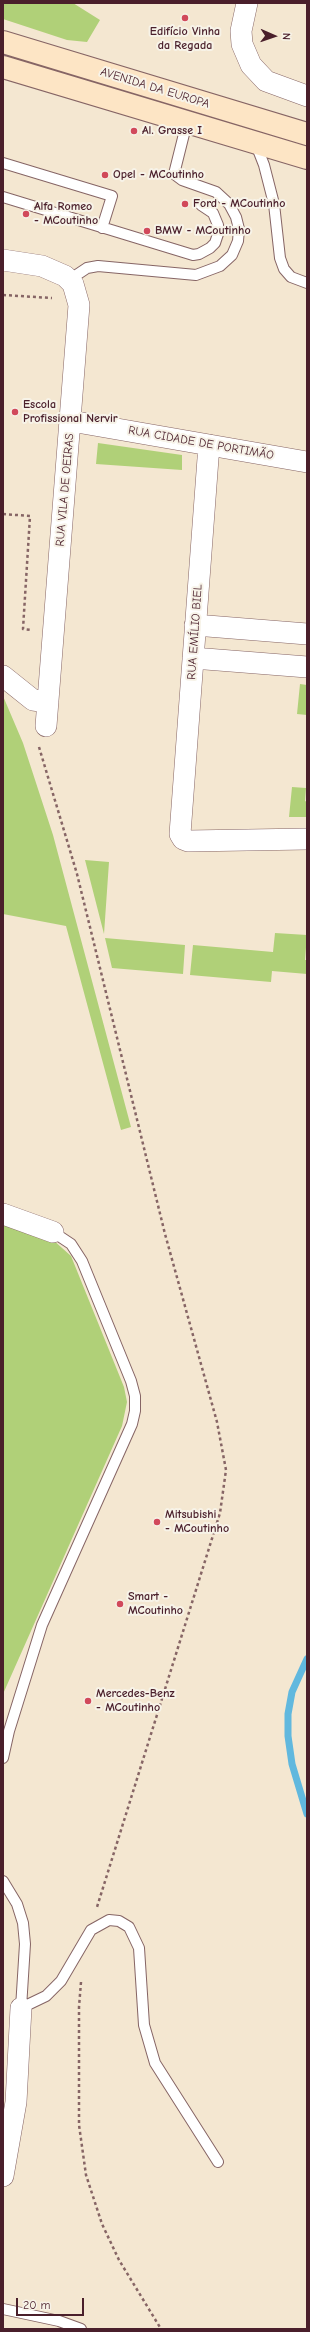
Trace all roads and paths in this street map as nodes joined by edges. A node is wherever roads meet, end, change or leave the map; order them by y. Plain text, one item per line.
1 (247, 3) edge
2 (3, 42) edge
3 (3, 67) edge
4 (307, 96) edge
5 (187, 122) junction
6 (307, 134) edge
7 (255, 142) junction
8 (307, 158) edge
9 (3, 163) edge
10 (3, 197) edge
11 (201, 205) dead end
12 (102, 228) junction
13 (3, 260) edge
14 (69, 280) junction
15 (307, 283) edge
16 (3, 295) edge
17 (52, 298) dead end
18 (71, 421) junction
19 (209, 445) junction
20 (307, 462) edge
21 (3, 514) edge
22 (195, 625) junction
23 (54, 632) junction
24 (307, 634) edge
25 (193, 658) junction
26 (307, 667) edge
27 (3, 676) edge
28 (48, 702) junction
29 (46, 726) dead end
30 (38, 745) dead end
31 (307, 839) edge
32 (3, 1214) edge
33 (53, 1232) joint
34 (3, 1758) edge
35 (3, 1881) edge
36 (91, 1930) junction
37 (81, 1979) dead end
38 (21, 2008) junction
39 (218, 2162) dead end
40 (3, 2176) edge
41 (3, 2309) edge
42 (81, 2329) edge
43 (161, 2329) edge

1 - 4 street
2 - 6 main road, AVENIDA DA EUROPA
3 - 5 main road, AVENIDA DA EUROPA
5 - 7 main road, AVENIDA DA EUROPA
5 - 14 lane
7 - 8 main road, AVENIDA DA EUROPA
7 - 15 lane
9 - 12 lane
10 - 12 lane
11 - 12 lane
13 - 14 street
14 - 18 street, RUA VILA DE OEIRAS
16 - 17 path
18 - 19 street, RUA CIDADE DE PORTIMÃO
18 - 23 street, RUA VILA DE OEIRAS
19 - 20 street, RUA CIDADE DE PORTIMÃO
19 - 22 street, RUA EMÍLIO BIEL
21 - 23 path
22 - 24 street
22 - 25 street, RUA EMÍLIO BIEL
23 - 28 street, RUA VILA DE OEIRAS
25 - 26 street
25 - 31 street, RUA EMÍLIO BIEL
27 - 28 street
28 - 29 street, RUA VILA DE OEIRAS
30 - 36 path
32 - 33 street
33 - 34 lane
35 - 38 lane
36 - 38 lane
36 - 39 lane
37 - 43 path
38 - 40 street
41 - 42 lane

